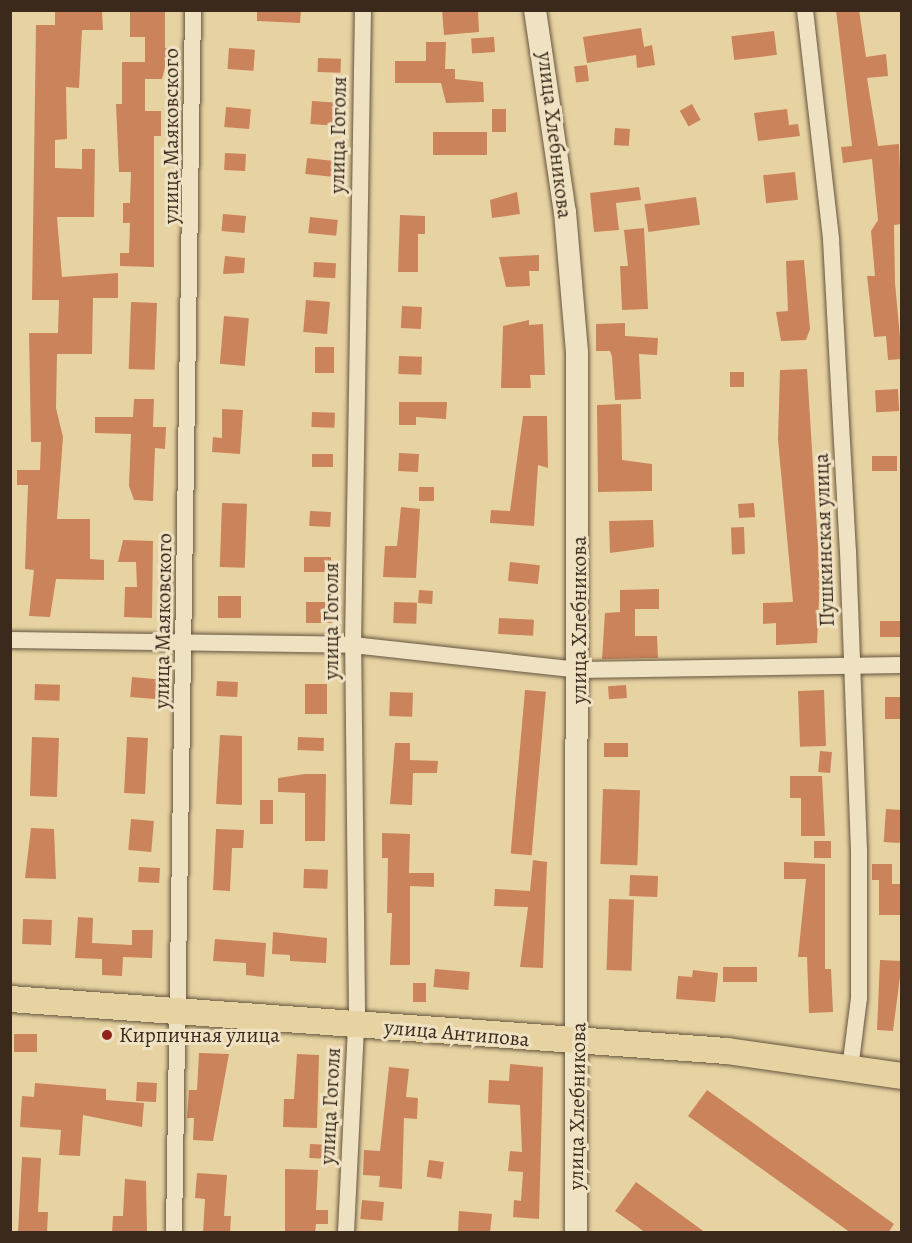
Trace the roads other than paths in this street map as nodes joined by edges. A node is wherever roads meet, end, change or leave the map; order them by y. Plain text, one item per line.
1 (194, 10) edge
2 (363, 10) edge
3 (535, 10) edge
4 (805, 10) edge
5 (10, 640) edge
6 (184, 642) junction
7 (353, 645) junction
8 (902, 665) edge
9 (850, 666) junction
10 (579, 670) junction
11 (10, 999) edge
12 (180, 1011) junction
13 (356, 1024) junction
14 (579, 1043) junction
15 (850, 1069) junction
16 (902, 1076) edge
17 (174, 1233) edge
18 (346, 1233) edge
19 (576, 1233) edge

1 - 6 street, улица Маяковского
2 - 7 street, улица Гоголя
3 - 10 street, улица Хлебникова
4 - 9 street, Пушкинская улица
5 - 6 street
6 - 7 street
6 - 12 street, улица Маяковского
7 - 10 street
7 - 13 street, улица Гоголя
8 - 9 street
9 - 10 street
9 - 15 street, Пушкинская улица
10 - 14 street, улица Хлебникова
11 - 12 main road, улица Антипова
12 - 13 main road, улица Антипова
12 - 17 street, улица Маяковского
13 - 14 main road, улица Антипова
13 - 18 street, улица Гоголя
14 - 15 main road, улица Антипова
14 - 19 street, улица Хлебникова
15 - 16 main road, улица Антипова

